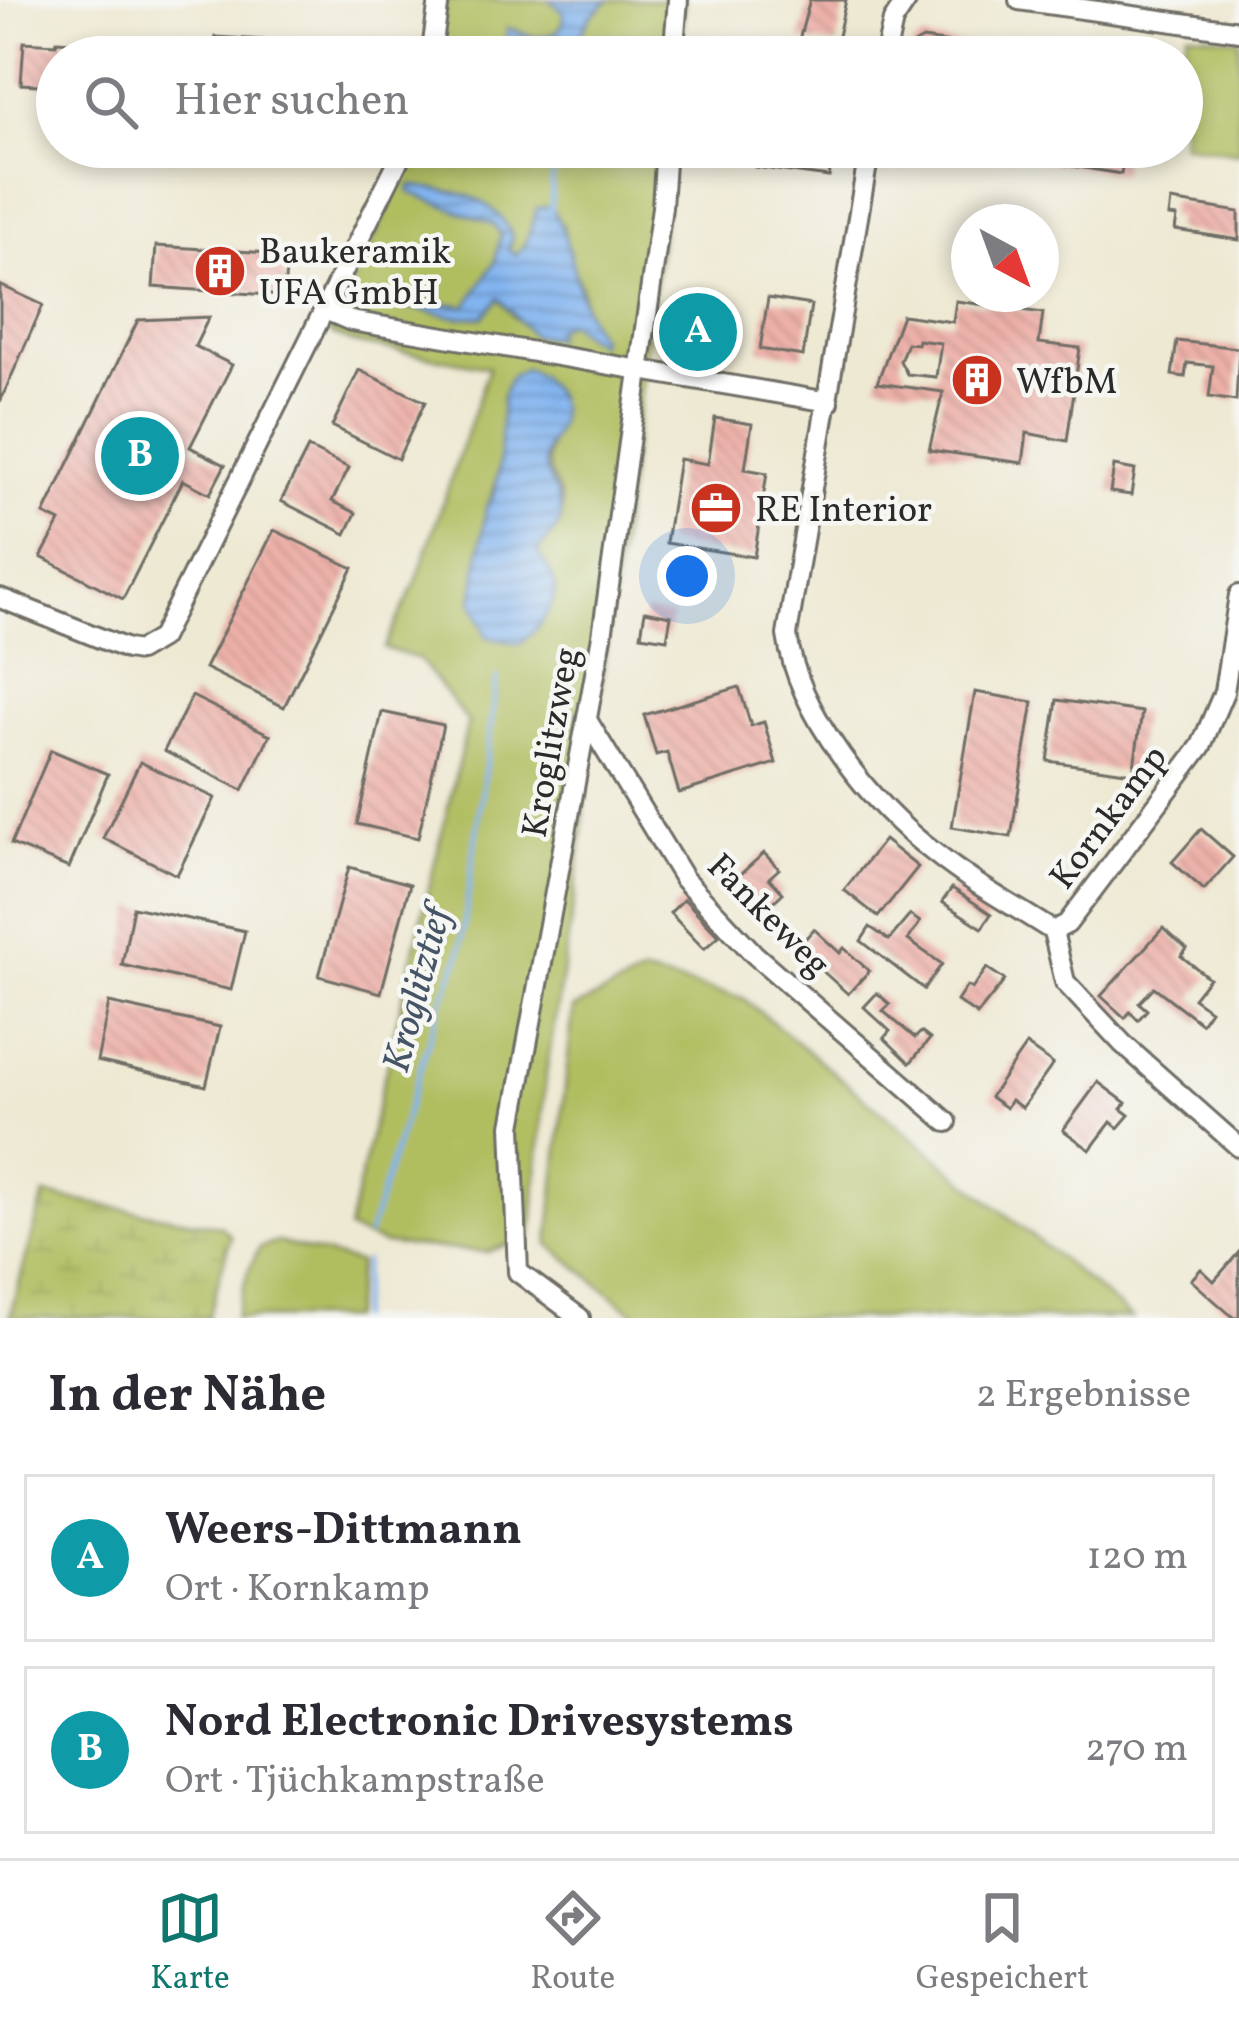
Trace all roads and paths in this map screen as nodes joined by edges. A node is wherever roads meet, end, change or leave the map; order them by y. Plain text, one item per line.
1 (439, 0) edge
2 (678, 0) edge
3 (907, 0) edge
4 (1019, 0) edge
5 (1239, 31) edge
6 (434, 36) edge
7 (675, 36) edge
8 (890, 36) edge
9 (395, 168) edge
10 (664, 168) edge
11 (867, 168) edge
12 (326, 310) junction
13 (638, 369) junction
14 (829, 402) junction
15 (1239, 595) edge
16 (0, 598) edge
17 (586, 720) junction
18 (1053, 931) junction
19 (947, 1122) dead end
20 (1239, 1148) edge
21 (580, 1318) edge

1 - 6 street
2 - 7 street
3 - 8 street
4 - 5 street
9 - 12 street
10 - 13 street, Kroglitzweg
11 - 14 street, Kornkamp
12 - 13 street
12 - 16 street
13 - 14 street
13 - 17 street, Kroglitzweg
14 - 18 street, Kornkamp
15 - 18 street, Kornkamp
17 - 19 street, Fankeweg
17 - 21 street, Kroglitzweg
18 - 20 street

